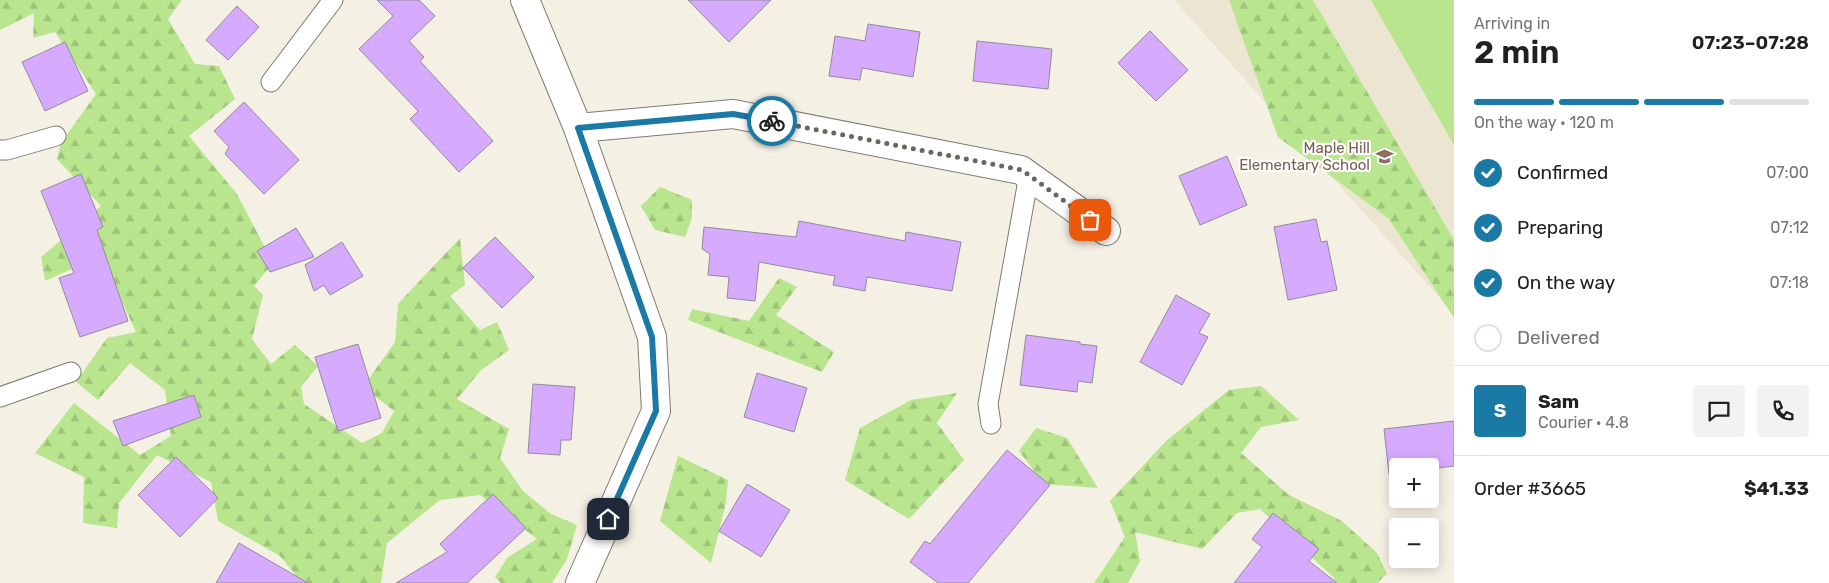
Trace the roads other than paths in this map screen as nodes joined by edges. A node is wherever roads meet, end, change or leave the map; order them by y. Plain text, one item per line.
1 (333, 0) edge
2 (525, 0) edge
3 (271, 82) dead end
4 (578, 128) junction
5 (56, 136) dead end
6 (0, 150) edge
7 (1029, 175) junction
8 (1106, 231) dead end
9 (71, 372) dead end
10 (0, 397) edge
11 (991, 424) dead end
12 (580, 583) edge

1 - 3 lane
2 - 4 street
4 - 7 street
4 - 12 street
5 - 6 lane
7 - 8 street
7 - 11 lane
9 - 10 lane

